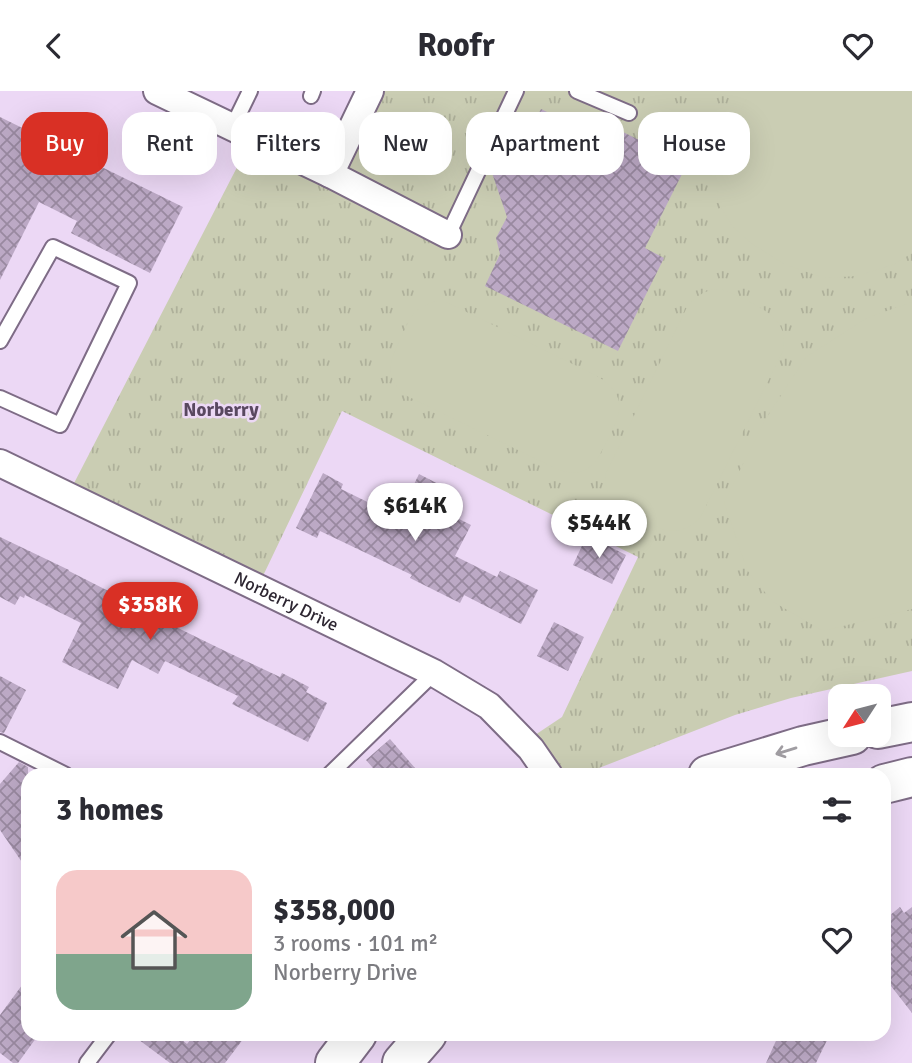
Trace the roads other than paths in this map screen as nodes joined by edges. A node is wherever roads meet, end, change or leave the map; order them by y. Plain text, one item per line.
1 (157, 91) edge
2 (250, 91) edge
3 (370, 91) edge
4 (516, 91) edge
5 (577, 91) edge
6 (240, 112) edge
7 (629, 113) dead end
8 (231, 128) edge
9 (345, 143) edge
10 (332, 175) edge
11 (448, 236) joint
12 (0, 341) edge
13 (0, 398) edge
14 (0, 463) edge
15 (434, 673) junction
16 (912, 722) edge
17 (891, 726) edge
18 (828, 740) edge
19 (0, 743) edge
20 (52, 768) edge
21 (336, 768) edge
22 (544, 768) edge
23 (730, 768) edge
24 (912, 777) edge
25 (891, 782) edge
26 (104, 1041) edge
27 (352, 1041) edge
28 (421, 1041) edge
29 (88, 1063) edge
30 (335, 1063) edge
31 (402, 1063) edge

1 - 8 street
2 - 6 lane
3 - 9 street
4 - 11 lane
5 - 7 lane
10 - 11 street
12 - 13 lane
14 - 15 street, Norberry Drive
15 - 21 lane
15 - 22 street, Norberry Drive
16 - 17 main road
18 -> 23 main road
19 - 20 lane
24 - 25 main road
26 - 29 lane
27 - 30 main road
28 - 31 main road

